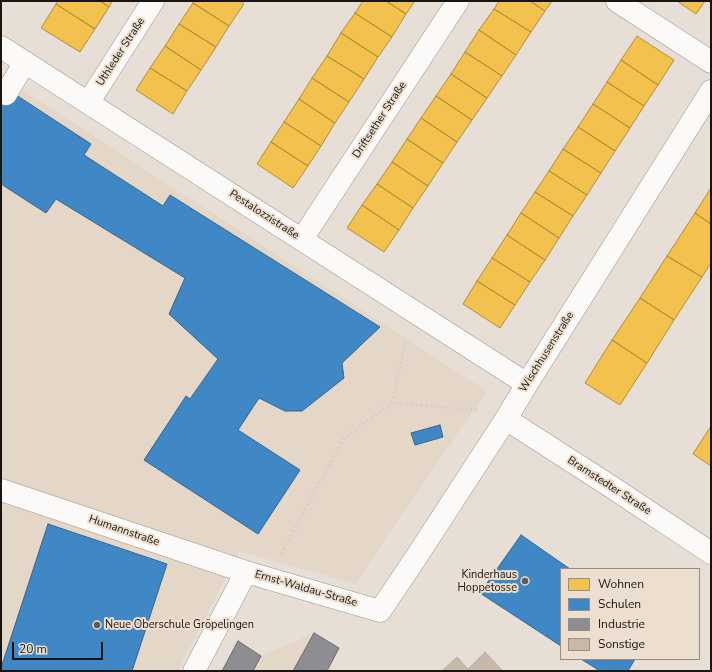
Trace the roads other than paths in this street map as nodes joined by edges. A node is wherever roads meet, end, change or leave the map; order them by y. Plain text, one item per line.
1 (153, 1) edge
2 (458, 1) edge
3 (617, 1) edge
4 (1, 47) edge
5 (25, 62) junction
6 (711, 62) edge
7 (711, 92) edge
8 (6, 94) dead end
9 (88, 103) junction
10 (302, 239) junction
11 (527, 384) junction
12 (508, 416) junction
13 (1, 490) edge
14 (711, 553) edge
15 (246, 572) junction
16 (380, 611) joint
17 (194, 671) edge

1 - 9 street, Uthleder Straße
2 - 10 street, Driftsether Straße
3 - 6 street
4 - 5 street, Pestalozzistraße
5 - 8 street
5 - 9 street, Pestalozzistraße
7 - 11 street, Wischhusenstraße
9 - 10 street, Pestalozzistraße
10 - 11 street, Pestalozzistraße
11 - 12 street, Wischhusenstraße
12 - 14 street, Bramstedter Straße
12 - 16 street, Wischhusenstraße
13 - 15 street, Humannstraße
15 - 16 street, Ernst-Waldau-Straße
15 - 17 street, Ernst-Waldau-Straße

